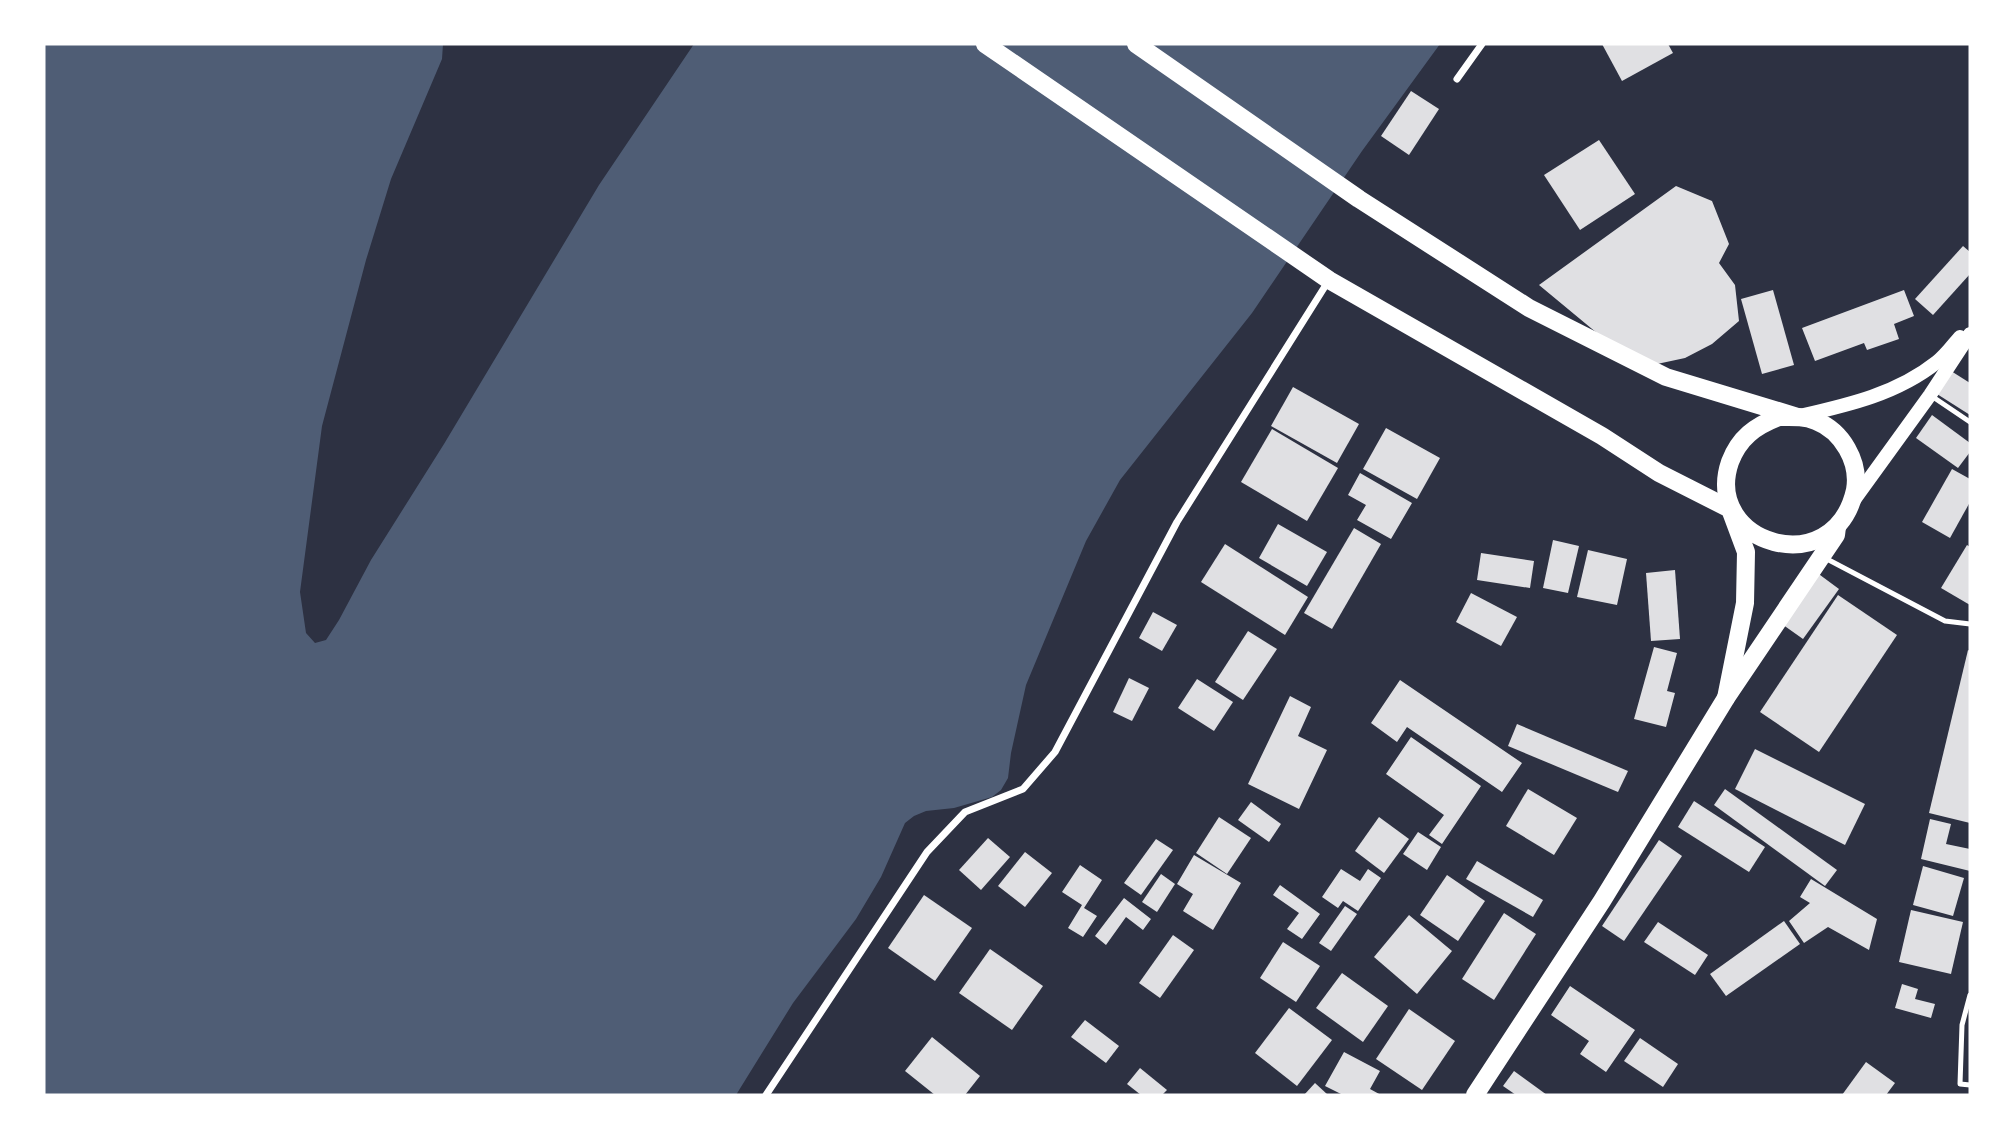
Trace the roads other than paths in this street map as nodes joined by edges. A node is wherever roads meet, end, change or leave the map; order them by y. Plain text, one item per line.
1 (985, 44) edge
2 (1136, 44) edge
3 (1482, 44) edge
4 (1457, 79) dead end
5 (1329, 280) junction
6 (1970, 326) edge
7 (1970, 334) edge
8 (1930, 395) junction
9 (1798, 416) junction
10 (1970, 422) edge
11 (1851, 504) junction
12 (1730, 509) junction
13 (1837, 527) junction
14 (1822, 556) junction
15 (1970, 624) edge
16 (1726, 698) junction
17 (1970, 995) edge
18 (1970, 1085) edge
19 (766, 1095) edge
20 (1475, 1095) edge

1 - 5 main road
2 - 9 main road
3 - 4 street
5 - 12 main road
5 - 19 street
6 - 9 main road
7 - 8 main road
8 - 10 lane
8 - 11 main road
9 - 11 main road
9 - 12 main road
11 - 13 main road
12 - 13 main road
12 - 16 main road
13 - 14 main road
14 - 15 lane
14 - 16 main road
16 - 20 main road
17 - 18 lane

